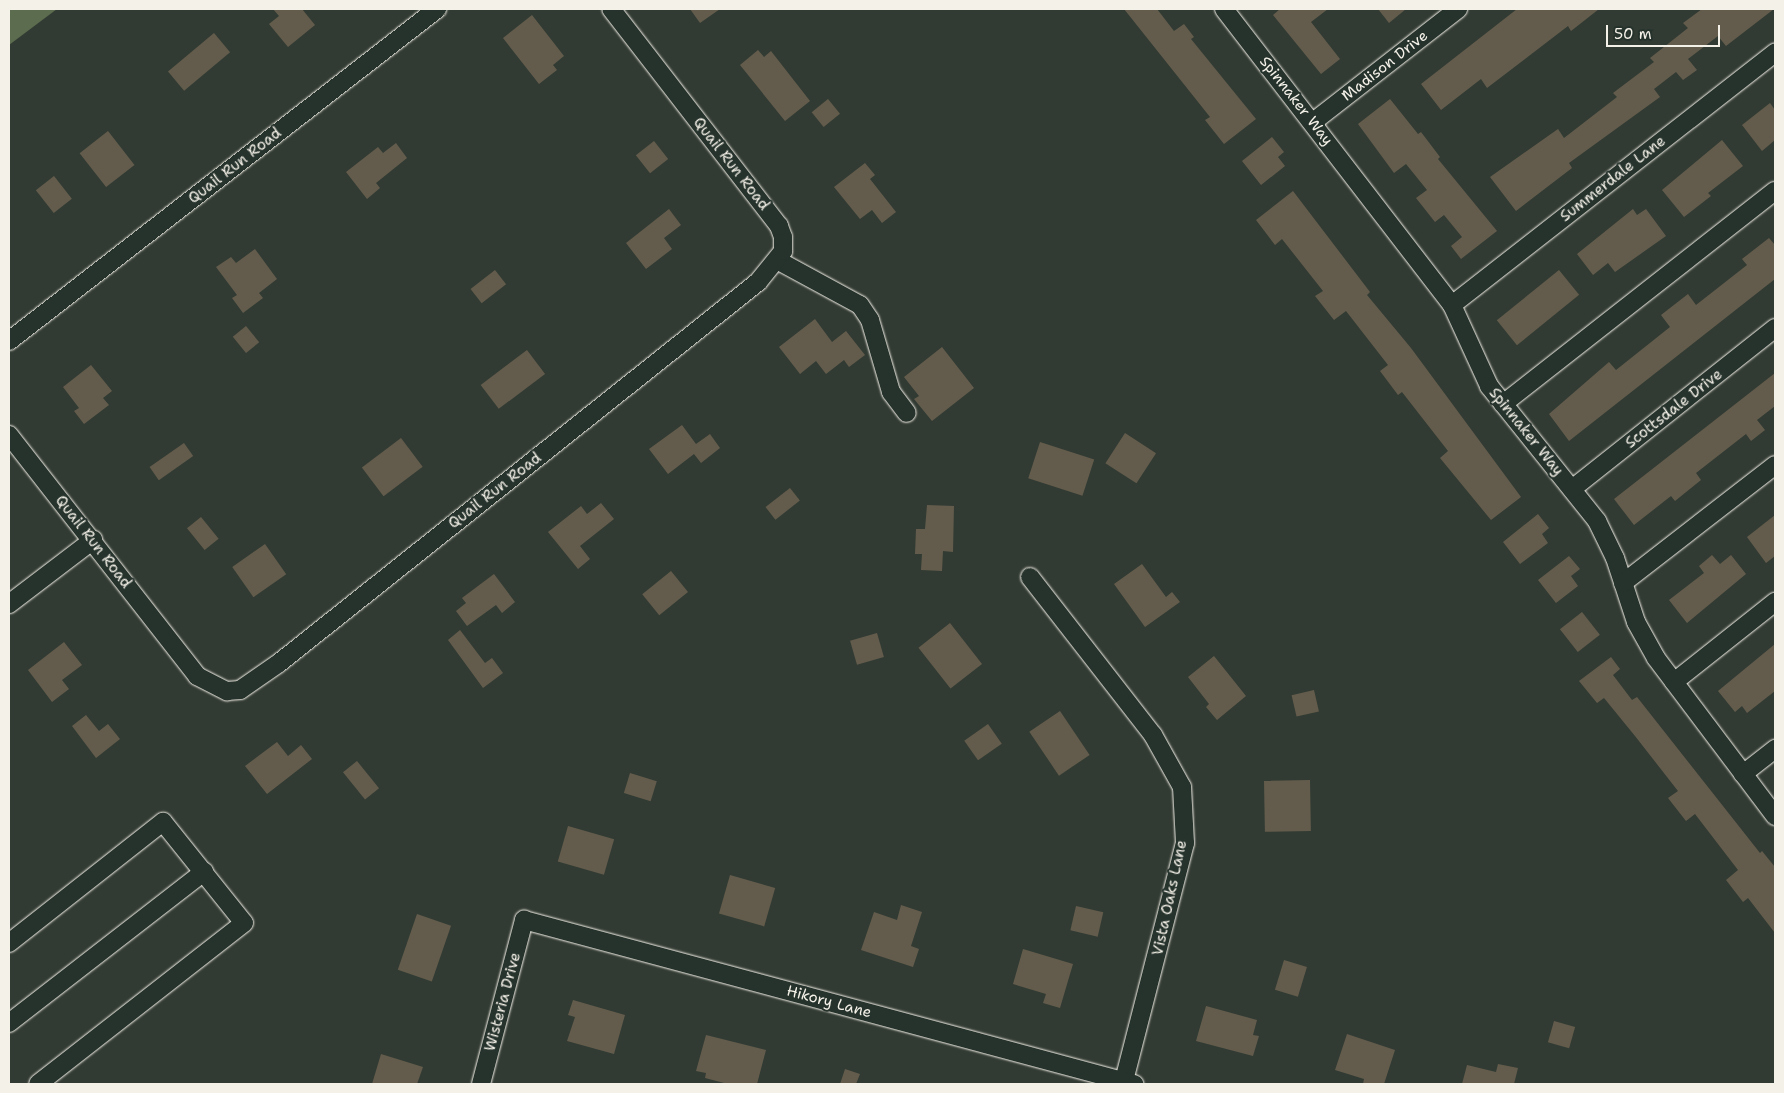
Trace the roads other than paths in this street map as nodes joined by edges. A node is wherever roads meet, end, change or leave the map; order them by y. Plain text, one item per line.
1 (437, 9) edge
2 (611, 9) edge
3 (1224, 9) edge
4 (1458, 9) edge
5 (1775, 53) edge
6 (1313, 122) junction
7 (1775, 191) edge
8 (777, 260) junction
9 (1452, 305) junction
10 (1775, 328) edge
11 (9, 341) edge
12 (1503, 404) junction
13 (907, 413) dead end
14 (9, 435) edge
15 (1775, 465) edge
16 (1572, 490) junction
17 (93, 540) junction
18 (1030, 577) dead end
19 (1623, 583) junction
20 (1775, 602) edge
21 (9, 604) edge
22 (1674, 682) junction
23 (1775, 749) edge
24 (1743, 774) junction
25 (1775, 816) edge
26 (204, 872) junction
27 (524, 920) joint
28 (9, 943) edge
29 (9, 1023) edge
30 (1127, 1083) edge
31 (38, 1084) edge
32 (481, 1084) edge

1 - 11 street, Quail Run Road
2 - 8 street, Quail Run Road
3 - 6 street, Spinnaker Way
4 - 6 street, Madison Drive
5 - 9 street, Summerdale Lane
6 - 9 street, Spinnaker Way
7 - 12 street
8 - 13 street
8 - 17 street, Quail Run Road
9 - 12 street, Spinnaker Way
10 - 16 street, Scottsdale Drive
12 - 16 street, Spinnaker Way
14 - 17 street, Quail Run Road
15 - 19 street
16 - 19 street, Spinnaker Way
17 - 21 street
18 - 30 street, Vista Oaks Lane
19 - 22 street, Spinnaker Way
20 - 22 street
22 - 24 street, Spinnaker Way
23 - 24 street
24 - 25 street, Spinnaker Way
26 - 28 street
26 - 29 street
26 - 31 street
27 - 30 street, Hikory Lane
27 - 32 street, Wisteria Drive

